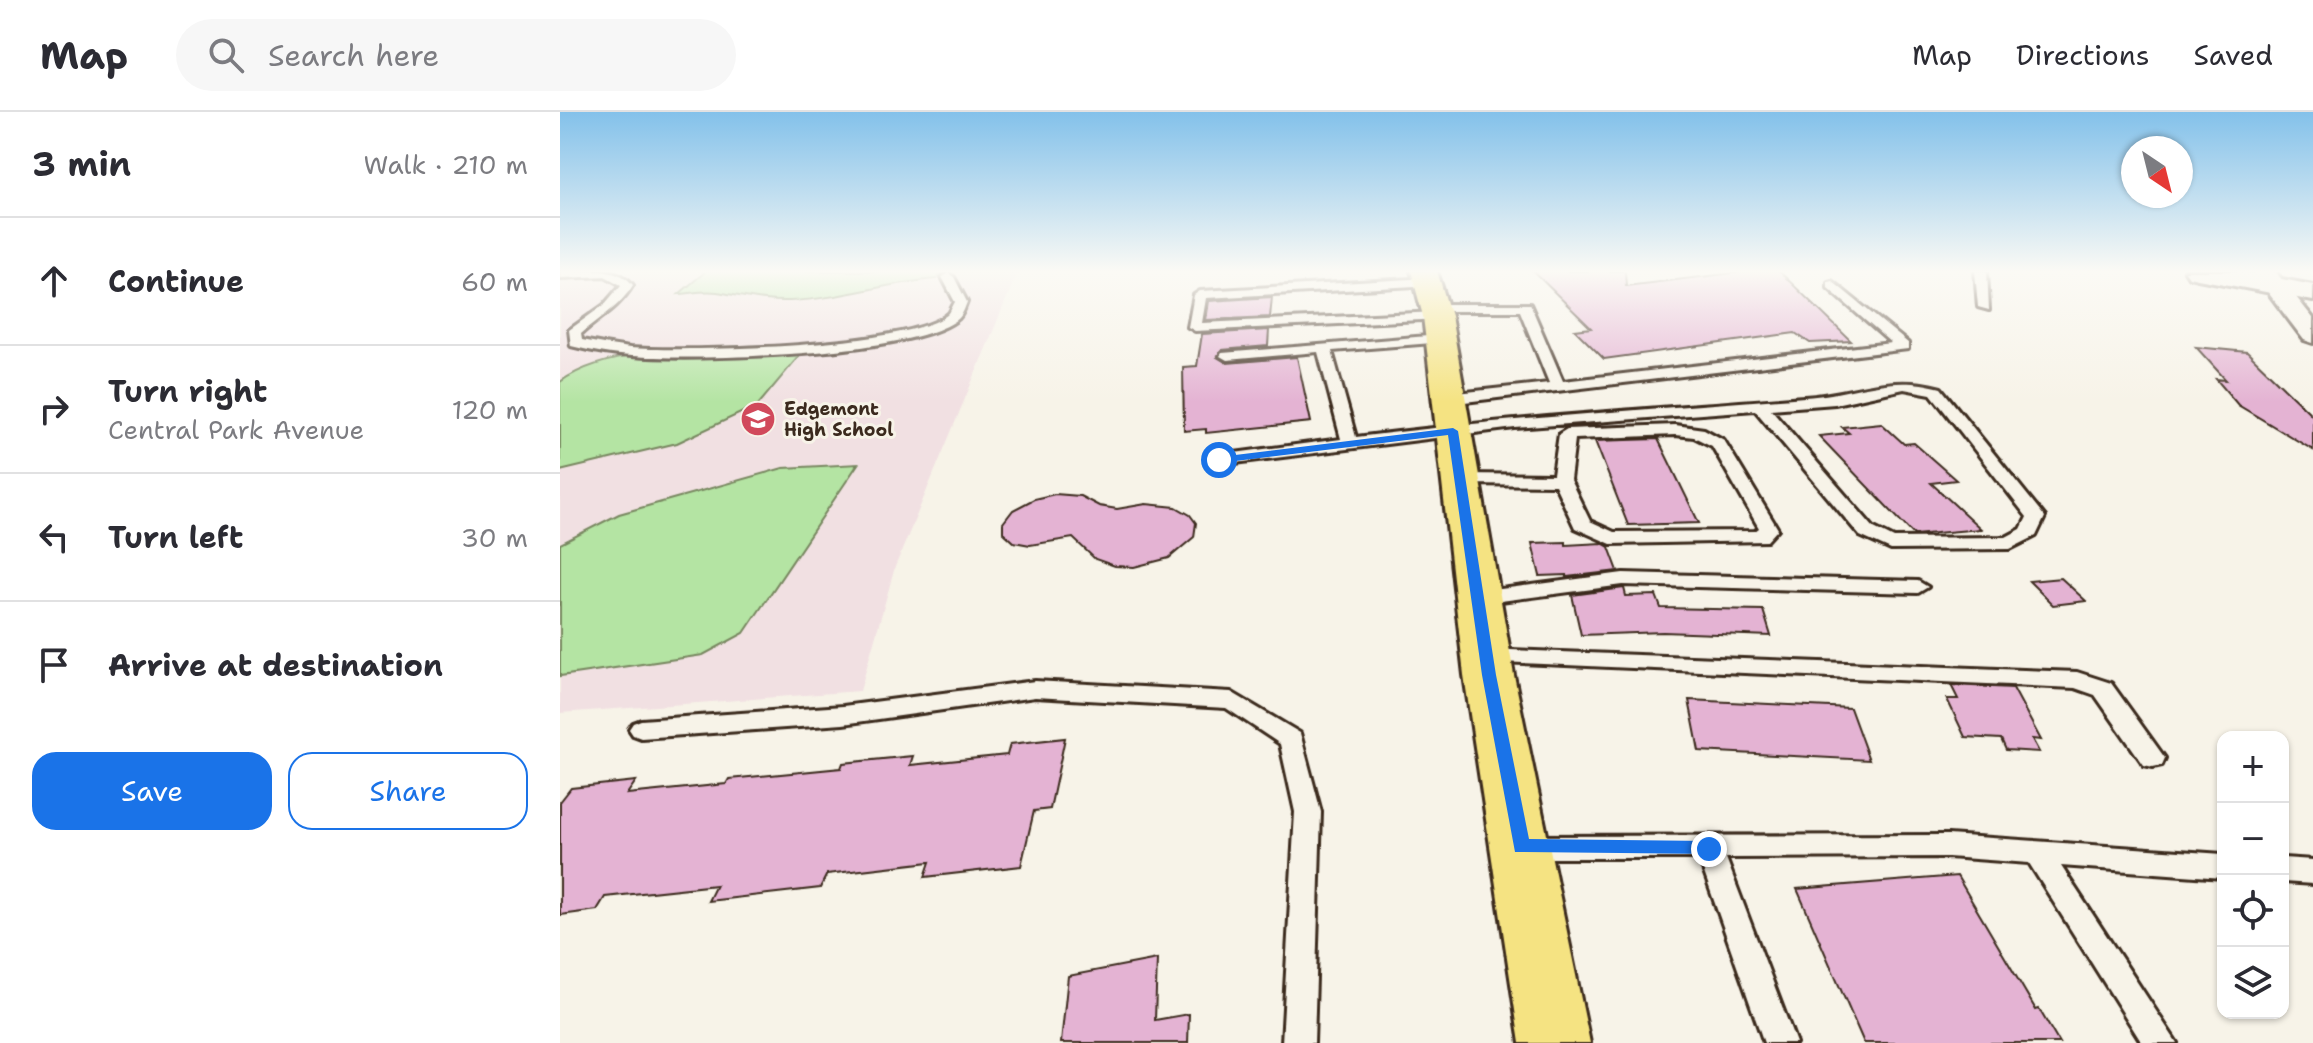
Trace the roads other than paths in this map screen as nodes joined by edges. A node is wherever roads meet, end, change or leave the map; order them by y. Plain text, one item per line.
1 (599, 314) edge
2 (956, 314) edge
3 (1197, 314) edge
4 (1306, 314) edge
5 (1405, 314) edge
6 (1435, 314) edge
7 (1528, 314) edge
8 (1866, 314) edge
9 (2297, 314) edge
10 (2313, 335) edge
11 (1324, 347) junction
12 (1227, 356) dead end
13 (1558, 386) junction
14 (1760, 406) junction
15 (1450, 415) junction
16 (1350, 444) junction
17 (1219, 460) dead end
18 (1460, 479) junction
19 (1561, 480) junction
20 (1918, 587) dead end
21 (1478, 598) junction
22 (1486, 656) junction
23 (641, 729) dead end
24 (2153, 758) dead end
25 (1521, 847) junction
26 (1709, 849) junction
27 (2037, 853) junction
28 (2217, 866) edge
29 (2289, 870) edge
30 (2313, 872) edge
31 (1298, 1043) edge
32 (1555, 1043) edge
33 (1780, 1043) edge
34 (2161, 1043) edge

1 - 2 lane
3 - 4 lane
5 - 11 lane
6 - 15 main road
7 - 13 lane
8 - 13 lane
9 - 10 street
11 - 12 lane
11 - 16 lane
13 - 15 lane
14 - 14 lane
14 - 15 lane
15 - 16 lane
15 - 18 main road
16 - 17 lane
18 - 19 lane
18 - 21 main road
19 - 19 lane
20 - 21 lane
21 - 22 main road
22 - 24 lane
22 - 25 main road
23 - 31 lane
25 - 26 lane
25 - 32 main road
26 - 27 lane
26 - 33 lane
27 - 28 lane
27 - 34 lane
29 - 30 lane

